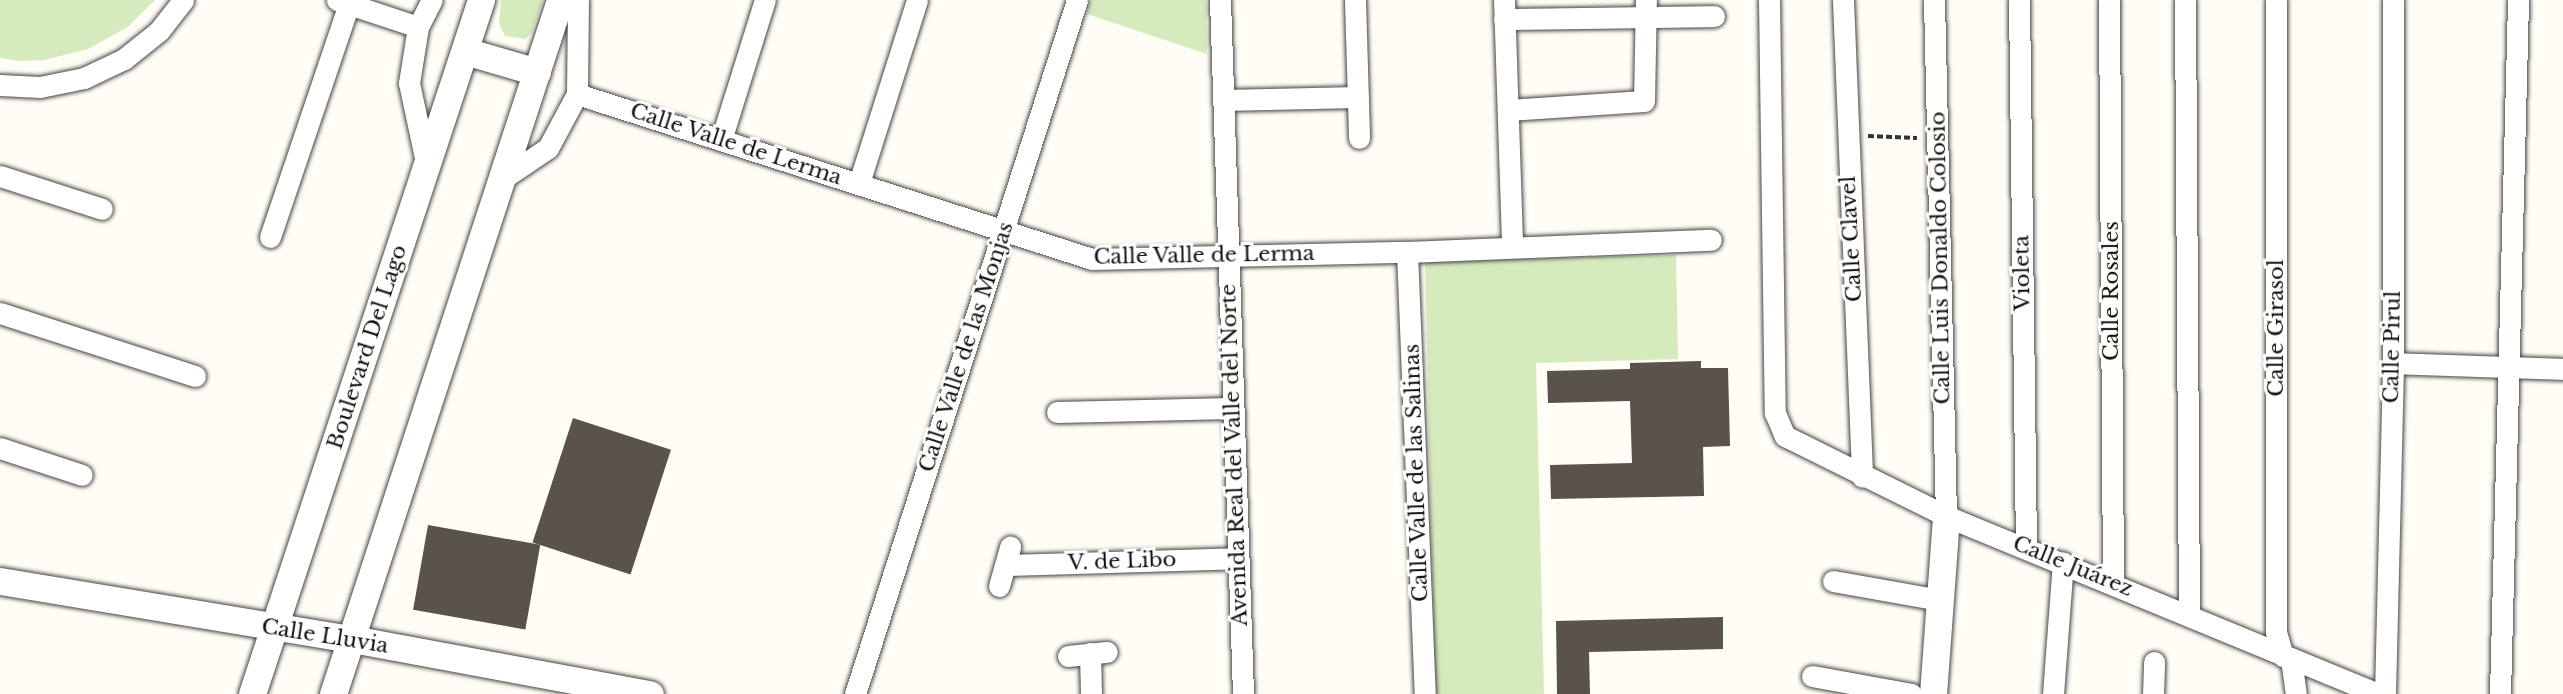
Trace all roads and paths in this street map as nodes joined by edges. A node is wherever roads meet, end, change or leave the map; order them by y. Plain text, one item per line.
1 (183, 0) edge
2 (432, 0) edge
3 (482, 0) edge
4 (560, 0) edge
5 (578, 0) edge
6 (765, 0) edge
7 (917, 0) edge
8 (1077, 0) edge
9 (1220, 0) edge
10 (1355, 0) edge
11 (1769, 0) edge
12 (1843, 0) edge
13 (1934, 0) edge
14 (2019, 0) edge
15 (2109, 0) edge
16 (2185, 0) edge
17 (2277, 0) edge
18 (2393, 0) edge
19 (2518, 0) edge
20 (345, 1) edge
21 (1647, 8) edge
22 (1504, 9) edge
23 (1714, 16) dead end
24 (418, 27) junction
25 (465, 51) junction
26 (537, 72) junction
27 (0, 85) edge
28 (577, 94) junction
29 (1358, 98) junction
30 (1223, 100) junction
31 (1508, 110) junction
32 (1846, 135) junction
33 (1359, 138) dead end
34 (1936, 139) junction
35 (721, 140) junction
36 (427, 168) junction
37 (0, 176) edge
38 (502, 179) junction
39 (859, 183) junction
40 (102, 209) dead end
41 (1003, 231) junction
42 (270, 237) dead end
43 (1711, 240) dead end
44 (1512, 247) junction
45 (1407, 252) junction
46 (1226, 257) junction
47 (0, 313) edge
48 (2392, 363) junction
49 (2509, 368) junction
50 (2563, 369) edge
51 (195, 376) dead end
52 (1232, 408) junction
53 (1057, 412) dead end
54 (0, 448) edge
55 (82, 475) dead end
56 (1862, 477) junction
57 (1946, 516) junction
58 (2025, 546) junction
59 (1237, 558) junction
60 (2063, 562) junction
61 (0, 581) edge
62 (1833, 581) dead end
63 (2113, 582) junction
64 (999, 586) dead end
65 (1940, 600) junction
66 (2189, 614) junction
67 (274, 627) junction
68 (352, 639) junction
69 (1068, 656) dead end
70 (2287, 658) junction
71 (2154, 662) dead end
72 (1812, 675) dead end
73 (252, 694) edge
74 (333, 694) edge
75 (650, 694) edge
76 (855, 694) edge
77 (1091, 694) edge
78 (1243, 694) edge
79 (1425, 694) edge
80 (1911, 694) edge
81 (1933, 694) edge
82 (2054, 694) edge
83 (2153, 694) edge
84 (2296, 694) edge
85 (2377, 694) edge
86 (2385, 694) edge
87 (2500, 694) edge

1 - 27 street
2 - 24 street
3 - 25 street, Boulevard Del Lago
4 - 26 street
5 - 28 street
6 - 35 street
7 - 39 street
8 - 41 street, Calle Valle de las Monjas
9 - 30 street, Avenida Real del Valle del Norte
10 - 29 street
11 - 56 street, Calle Juárez
12 - 32 street, Calle Clavel
13 - 34 street, Calle Luis Donaldo Colosio
14 - 58 street, Violeta
15 - 63 street, Calle Rosales
16 - 66 street
17 - 70 street, Calle Girasol
18 - 48 street, Calle Pirul
19 - 49 street
20 - 24 street
20 - 42 street
21 - 22 street
21 - 23 street
21 - 31 street
22 - 31 street
24 - 36 street
25 - 26 street
25 - 36 street, Boulevard Del Lago
26 - 38 street
28 - 35 street, Calle Valle de Lerma
28 - 38 street
29 - 30 street
29 - 33 street
30 - 46 street, Avenida Real del Valle del Norte
31 - 44 street
32 - 34 path
32 - 56 street, Calle Clavel
34 - 57 street, Calle Luis Donaldo Colosio
35 - 39 street, Calle Valle de Lerma
36 - 67 street, Boulevard Del Lago
37 - 40 street
38 - 68 street
39 - 41 street, Calle Valle de Lerma
41 - 46 street, Calle Valle de Lerma
41 - 76 street, Calle Valle de las Monjas
43 - 44 street, Calle Valle de Lerma
44 - 45 street, Calle Valle de Lerma
45 - 46 street, Calle Valle de Lerma
45 - 79 street, Calle Valle de las Salinas
46 - 52 street, Avenida Real del Valle del Norte
47 - 51 street
48 - 49 street
48 - 86 street, Calle Pirul
49 - 50 street
49 - 87 street
52 - 53 street
52 - 59 street, Avenida Real del Valle del Norte
54 - 55 street
56 - 57 street, Calle Juárez
57 - 58 street, Calle Juárez
57 - 65 street
58 - 60 street, Calle Juárez
59 - 64 street, V. de Libo
59 - 78 street, Avenida Real del Valle del Norte
60 - 63 street, Calle Juárez
60 - 82 street
61 - 67 street, Calle Lluvia
62 - 65 street
63 - 66 street, Calle Juárez
65 - 81 street
66 - 70 street, Calle Juárez
67 - 68 street, Calle Lluvia
67 - 73 street, Boulevard Del Lago
68 - 74 street
68 - 75 street, Calle Lluvia
69 - 77 street
70 - 84 street, Calle Girasol
70 - 85 street, Calle Juárez
71 - 83 street
72 - 80 street

